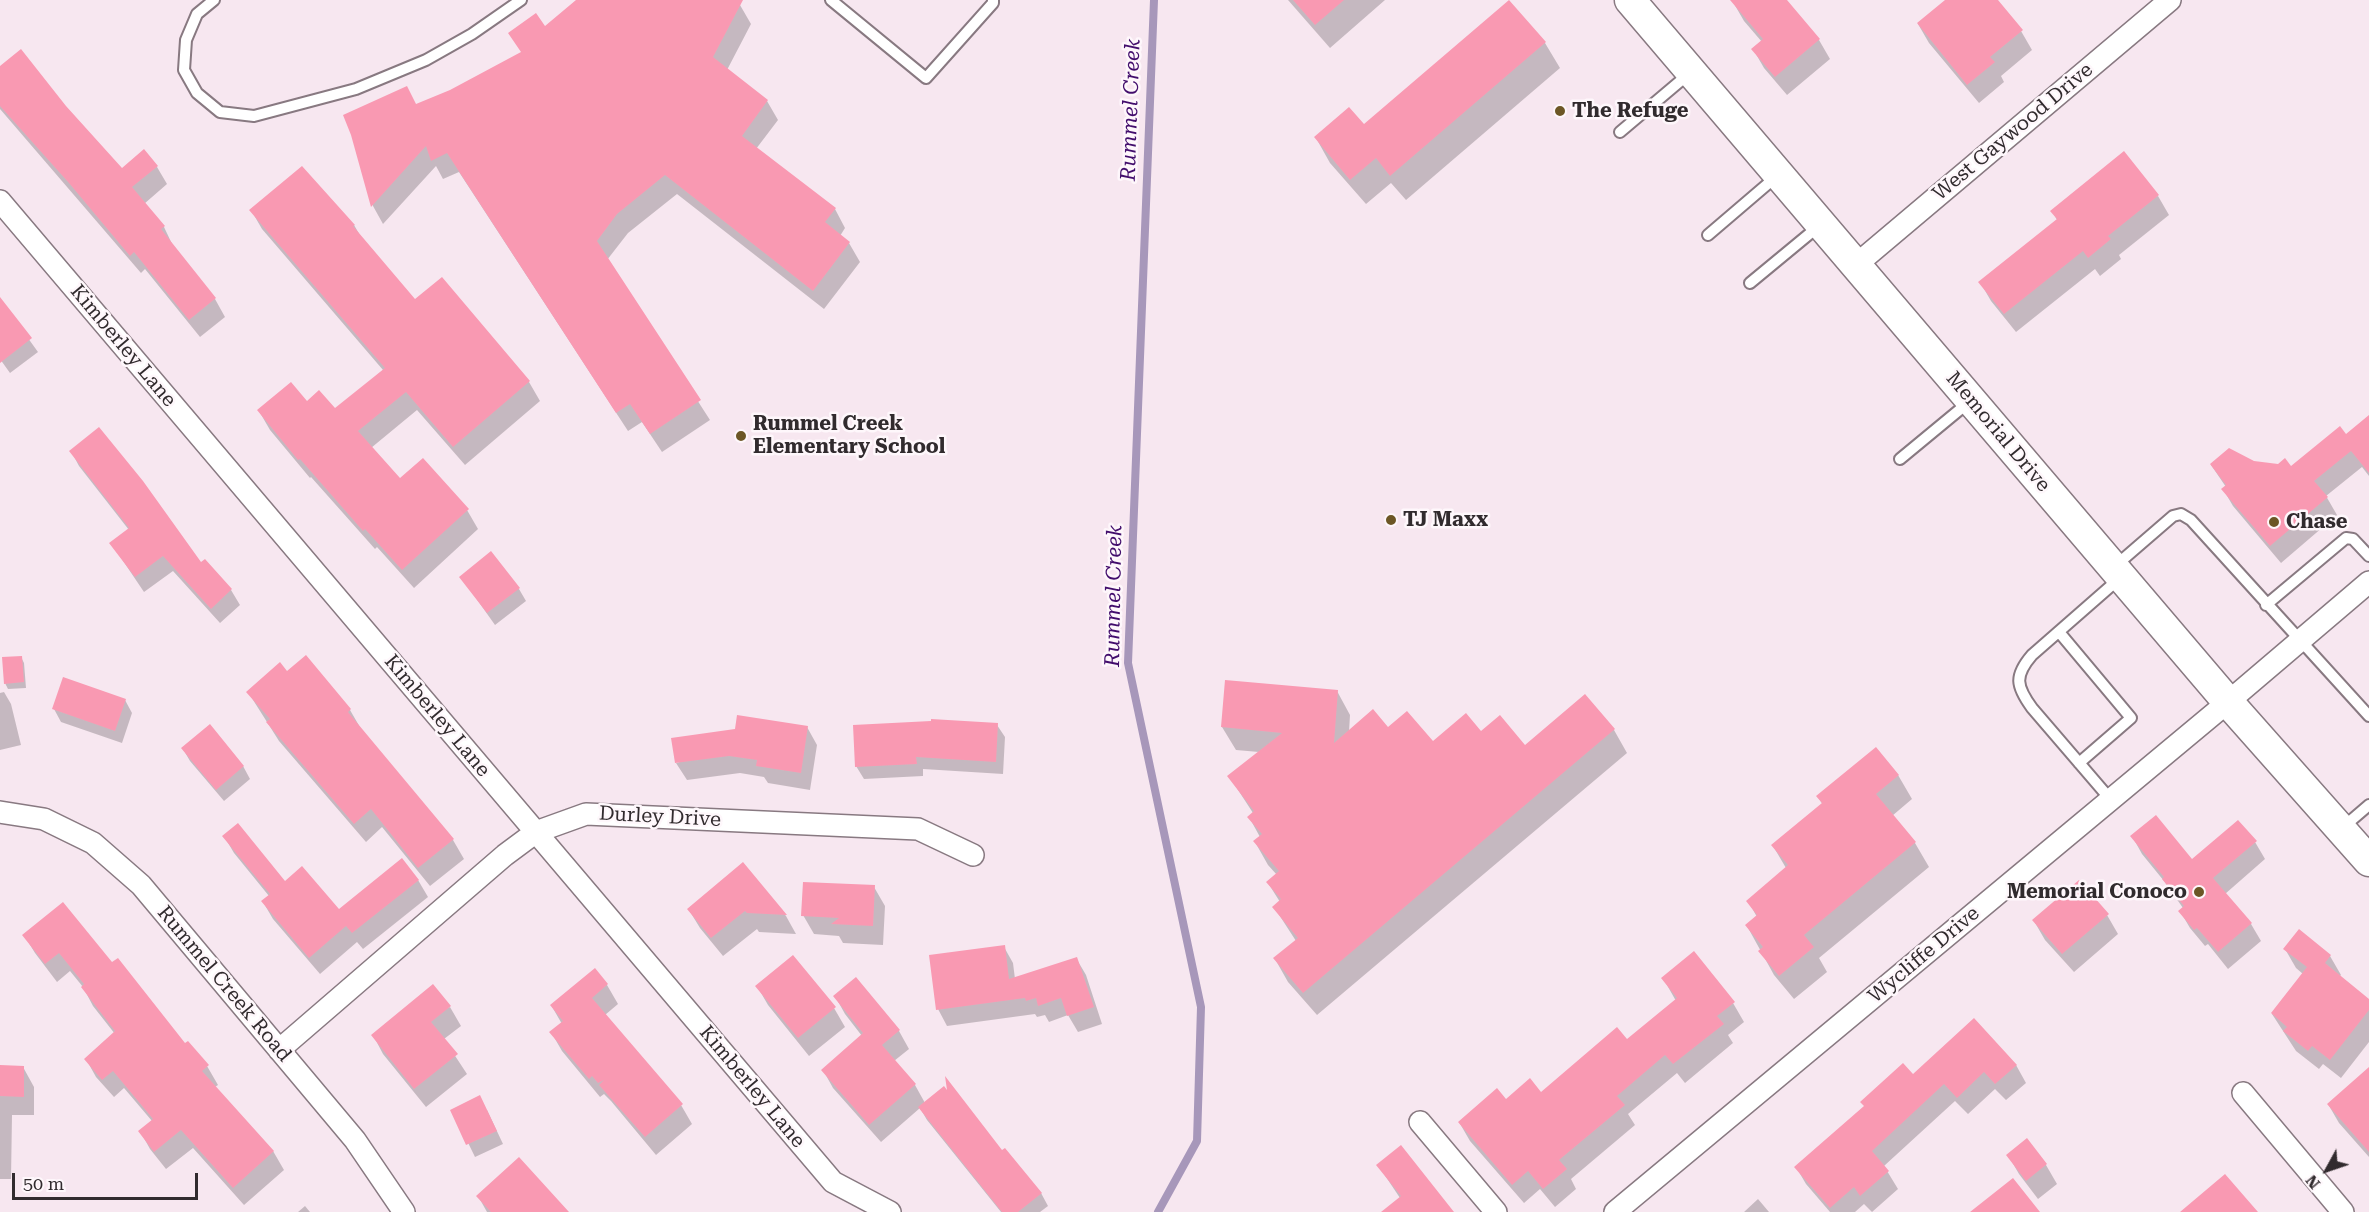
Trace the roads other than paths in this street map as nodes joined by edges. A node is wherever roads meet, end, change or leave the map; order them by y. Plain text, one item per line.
1 (214, 0) edge
2 (521, 0) edge
3 (831, 0) edge
4 (993, 0) edge
5 (1630, 0) edge
6 (2170, 0) edge
7 (1692, 72) junction
8 (1620, 132) dead end
9 (1779, 174) junction
10 (0, 201) edge
11 (1822, 224) junction
12 (1708, 235) dead end
13 (1857, 264) junction
14 (1750, 283) dead end
15 (1971, 400) junction
16 (1900, 459) dead end
17 (2369, 556) edge
18 (2118, 572) junction
19 (2369, 582) edge
20 (2266, 604) junction
21 (2059, 632) junction
22 (2299, 641) junction
23 (2228, 702) junction
24 (2369, 716) edge
25 (2079, 763) junction
26 (2111, 800) junction
27 (2369, 805) edge
28 (0, 812) edge
29 (2340, 829) junction
30 (536, 832) junction
31 (973, 855) dead end
32 (2369, 861) edge
33 (279, 1050) junction
34 (2243, 1093) dead end
35 (1420, 1122) dead end
36 (404, 1212) edge
37 (890, 1212) edge
38 (1496, 1212) edge
39 (1615, 1212) edge
40 (2343, 1212) edge

1 - 2 lane
3 - 4 lane
5 - 7 main road, Memorial Drive
6 - 13 street, West Gaywood Drive
7 - 8 lane
7 - 9 main road, Memorial Drive
9 - 11 main road, Memorial Drive
9 - 12 lane
10 - 30 street, Kimberley Lane
11 - 13 main road, Memorial Drive
11 - 14 lane
13 - 15 main road, Memorial Drive
15 - 16 lane
15 - 18 main road, Memorial Drive
17 - 20 lane
18 - 20 lane
18 - 21 lane
18 - 23 main road, Memorial Drive
19 - 22 street, Wycliffe Drive
20 - 22 lane
21 - 25 lane
21 - 25 lane
22 - 23 street, Wycliffe Drive
22 - 24 lane
23 - 26 street, Wycliffe Drive
23 - 29 main road, Memorial Drive
25 - 26 lane
26 - 39 street, Wycliffe Drive
27 - 29 lane
28 - 33 street, Rummel Creek Road
29 - 32 main road, Memorial Drive
30 - 31 street, Durley Drive
30 - 33 street, Durley Drive
30 - 37 street, Kimberley Lane
33 - 36 street, Rummel Creek Road
34 - 40 street
35 - 38 street

